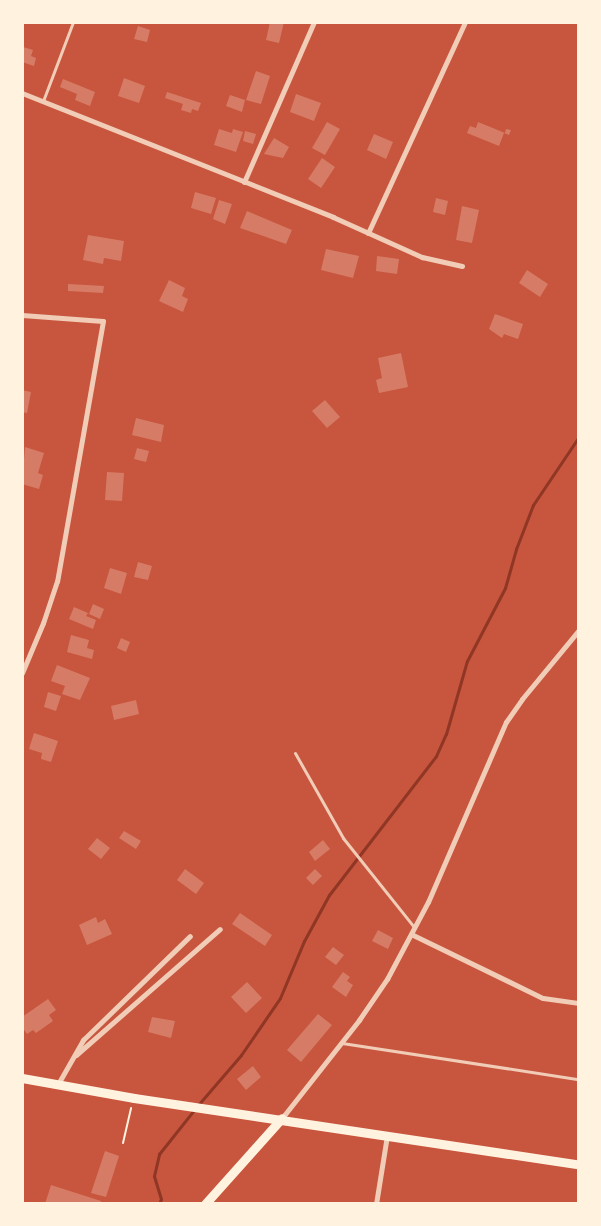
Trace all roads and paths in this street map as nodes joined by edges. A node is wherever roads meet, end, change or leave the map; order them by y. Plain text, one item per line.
1 (73, 22) edge
2 (314, 22) edge
3 (465, 22) edge
4 (22, 93) edge
5 (43, 101) junction
6 (244, 182) junction
7 (368, 233) junction
8 (462, 266) dead end
9 (22, 315) edge
10 (579, 632) edge
11 (22, 673) edge
12 (295, 753) dead end
13 (220, 929) dead end
14 (416, 929) junction
15 (413, 935) junction
16 (190, 936) dead end
17 (579, 1003) edge
18 (342, 1043) junction
19 (73, 1059) junction
20 (22, 1077) edge
21 (579, 1079) edge
22 (58, 1083) junction
23 (134, 1098) junction
24 (282, 1118) junction
25 (387, 1135) junction
26 (123, 1143) dead end
27 (579, 1164) edge
28 (205, 1203) edge
29 (376, 1203) edge

1 - 5 lane
2 - 6 street
3 - 7 street
4 - 5 street
5 - 6 street
6 - 7 street
7 - 8 street
9 - 11 street
10 - 14 street
12 - 14 lane
13 - 19 street
14 - 15 street
15 - 17 street
15 - 18 street
16 - 19 street
18 - 21 lane
18 - 24 street
19 - 22 street
20 - 22 main road
22 - 23 main road
23 - 24 main road
23 - 26 path
24 - 25 main road
24 - 28 main road
25 - 27 main road
25 - 29 street

